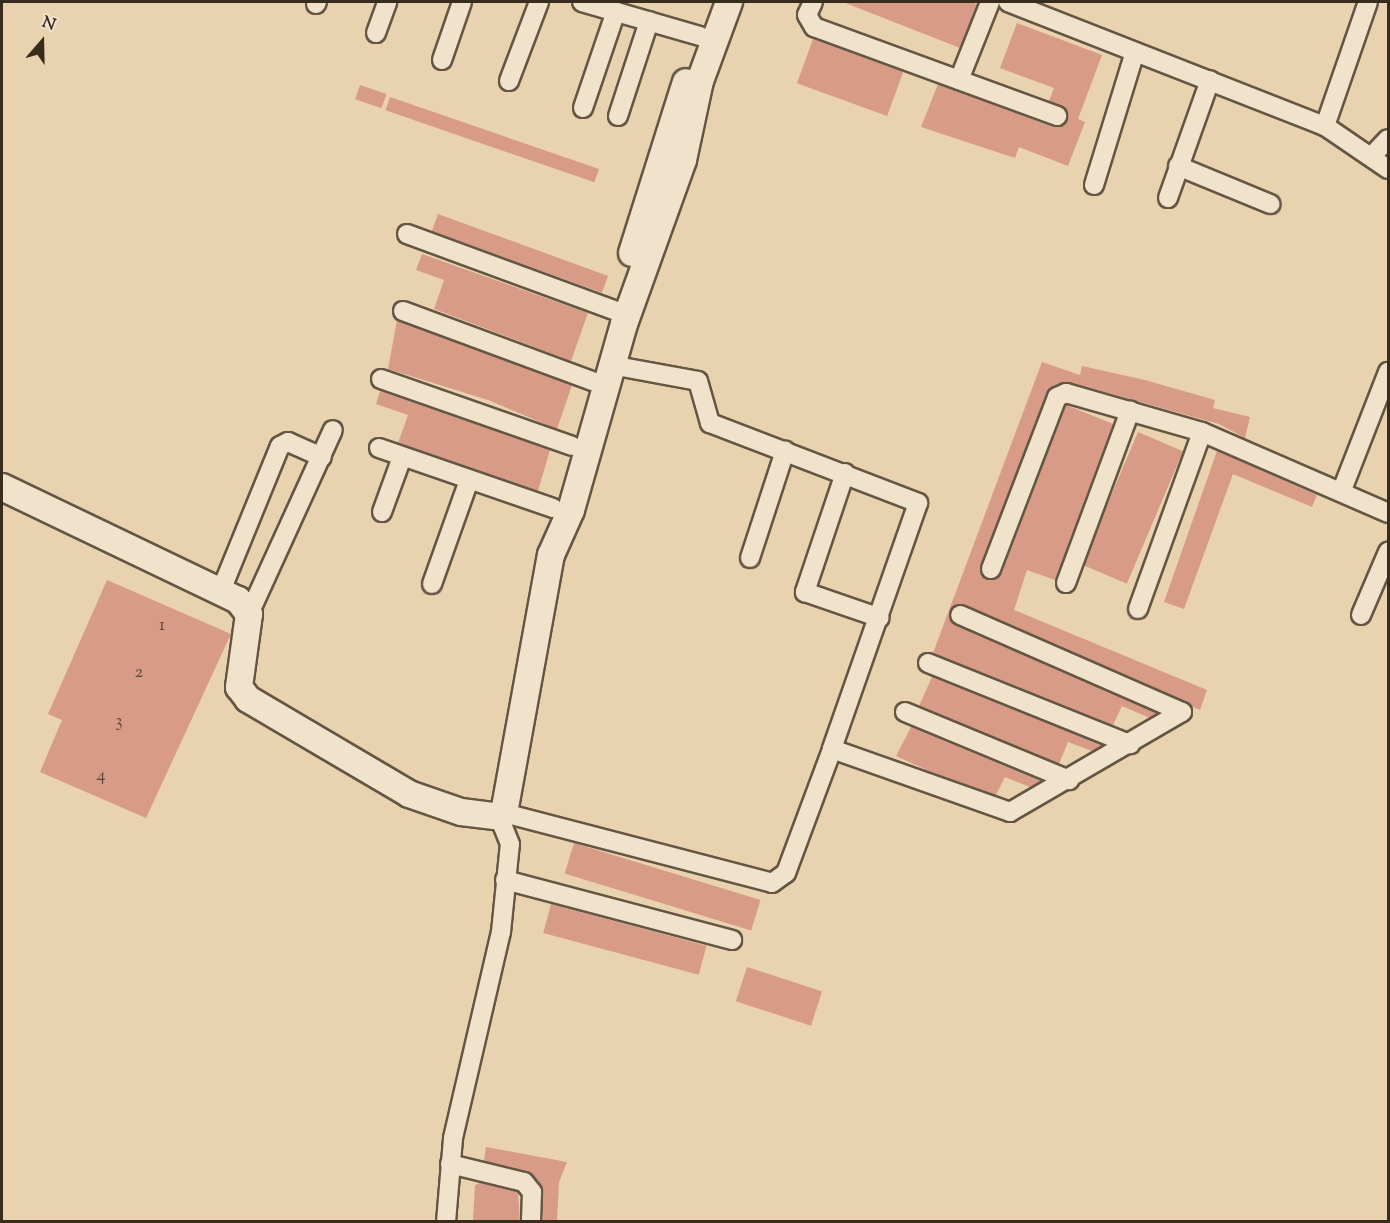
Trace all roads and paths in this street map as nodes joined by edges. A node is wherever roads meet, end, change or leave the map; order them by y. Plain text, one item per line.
1 (387, 2) edge
2 (462, 2) edge
3 (539, 2) edge
4 (582, 2) edge
5 (712, 2) edge
6 (729, 2) edge
7 (813, 2) edge
8 (990, 2) edge
9 (1008, 2) edge
10 (1368, 2) edge
11 (616, 11) junction
12 (649, 21) junction
13 (376, 33) dead end
14 (700, 36) junction
15 (1135, 52) junction
16 (442, 60) dead end
17 (959, 80) junction
18 (1210, 80) junction
19 (509, 81) dead end
20 (584, 108) dead end
21 (618, 116) dead end
22 (1057, 116) dead end
23 (1325, 126) junction
24 (1389, 139) edge
25 (1372, 156) junction
26 (1178, 166) junction
27 (1389, 169) edge
28 (1094, 185) dead end
29 (1168, 198) dead end
30 (1270, 204) dead end
31 (407, 234) dead end
32 (614, 309) junction
33 (403, 312) dead end
34 (1389, 372) edge
35 (601, 373) junction
36 (381, 380) dead end
37 (1130, 411) junction
38 (333, 430) dead end
39 (1202, 432) junction
40 (572, 446) junction
41 (379, 448) dead end
42 (785, 451) junction
43 (322, 457) junction
44 (402, 457) junction
45 (845, 473) junction
46 (469, 480) junction
47 (2, 487) edge
48 (1342, 490) junction
49 (553, 508) junction
50 (382, 512) dead end
51 (1389, 513) edge
52 (1389, 552) edge
53 (551, 555) junction
54 (750, 558) dead end
55 (991, 569) dead end
56 (1066, 583) dead end
57 (432, 584) dead end
58 (222, 588) junction
59 (1138, 609) dead end
60 (249, 614) junction
61 (960, 615) dead end
62 (1361, 615) dead end
63 (880, 618) junction
64 (928, 663) dead end
65 (906, 712) dead end
66 (1130, 744) junction
67 (832, 749) junction
68 (1069, 780) junction
69 (501, 815) junction
70 (505, 880) junction
71 (732, 940) dead end
72 (450, 1164) junction
73 (446, 1221) edge
74 (531, 1221) edge

1 - 13 street
2 - 16 street
3 - 19 street
4 - 11 street
5 - 14 street
6 - 35 street
7 - 17 street
8 - 17 street
9 - 15 street
10 - 23 street
11 - 12 street
11 - 20 street
12 - 14 street
12 - 21 street
14 - 32 street
15 - 18 street
15 - 28 street
17 - 22 street
18 - 23 street
18 - 26 street
23 - 25 street
24 - 25 street
25 - 27 street
26 - 29 street
26 - 30 street
31 - 32 street
32 - 35 street
33 - 35 street
34 - 48 street
35 - 40 street
35 - 42 street
35 - 53 street
36 - 40 street
37 - 39 street
37 - 55 street
37 - 56 street
38 - 43 street
39 - 48 street
39 - 59 street
40 - 49 street
41 - 44 street
42 - 45 street
42 - 54 street
43 - 58 street
43 - 60 street
44 - 46 street
44 - 50 street
45 - 63 street
45 - 63 street
46 - 49 street
46 - 57 street
47 - 58 street
48 - 51 street
49 - 53 street
52 - 62 street
53 - 69 street
58 - 60 street
60 - 69 street
61 - 66 street
63 - 67 street
64 - 66 street
65 - 68 street
66 - 68 street
67 - 68 street
67 - 69 street
69 - 70 street
70 - 71 street
70 - 72 street
72 - 73 street
72 - 74 street

